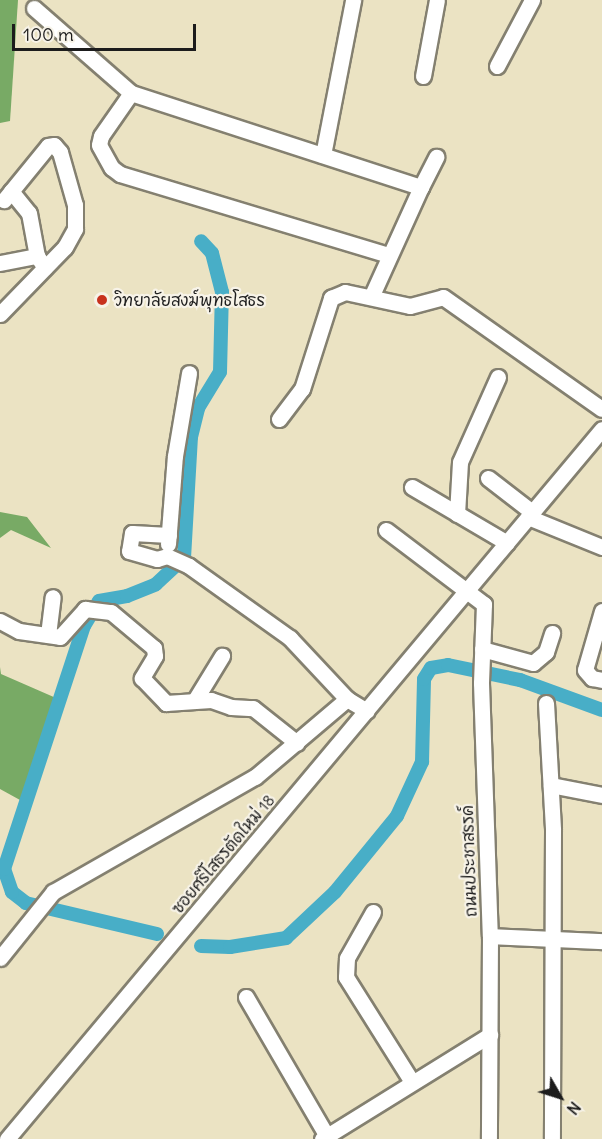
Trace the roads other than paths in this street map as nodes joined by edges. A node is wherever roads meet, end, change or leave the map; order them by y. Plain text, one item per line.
1 (352, 0) edge
2 (437, 0) edge
3 (531, 0) edge
4 (34, 8) dead end
5 (497, 66) dead end
6 (423, 76) dead end
7 (131, 93) junction
8 (323, 155) junction
9 (436, 157) dead end
10 (422, 187) junction
11 (388, 255) junction
12 (41, 262) junction
13 (0, 263) edge
14 (373, 293) dead end
15 (0, 315) edge
16 (189, 373) dead end
17 (498, 377) dead end
18 (602, 409) edge
19 (279, 419) dead end
20 (602, 429) edge
21 (488, 478) dead end
22 (412, 487) dead end
23 (457, 514) junction
24 (530, 515) junction
25 (386, 530) dead end
26 (169, 535) junction
27 (507, 543) junction
28 (602, 547) edge
29 (178, 560) junction
30 (467, 591) junction
31 (53, 597) dead end
32 (602, 611) edge
33 (0, 621) edge
34 (552, 633) dead end
35 (48, 635) junction
36 (482, 653) junction
37 (222, 656) dead end
38 (602, 680) edge
39 (347, 699) junction
40 (195, 700) junction
41 (546, 703) dead end
42 (367, 711) junction
43 (297, 743) junction
44 (551, 785) junction
45 (602, 795) edge
46 (373, 912) dead end
47 (490, 936) junction
48 (552, 939) junction
49 (602, 941) edge
50 (2, 953) edge
51 (246, 997) dead end
52 (490, 1035) junction
53 (412, 1082) junction
54 (325, 1137) edge
55 (7, 1139) edge
56 (489, 1139) edge
57 (552, 1139) edge

1 - 8 street
2 - 6 street
3 - 5 street
4 - 7 street
7 - 8 street
7 - 11 street
8 - 10 street
9 - 10 street
10 - 11 street
11 - 14 street
12 - 12 street
12 - 13 street
12 - 15 street
16 - 26 street
17 - 23 street
18 - 19 street
20 - 24 street, ซอยศรีโสธรตัดใหม่ 18
21 - 24 street
22 - 23 street
23 - 27 street
24 - 27 street, ซอยศรีโสธรตัดใหม่ 18
24 - 28 street
25 - 30 street
26 - 29 street
26 - 29 street
27 - 30 street, ซอยศรีโสธรตัดใหม่ 18
29 - 39 street
30 - 36 street, ถนนประชาสรรค์
30 - 42 street, ซอยศรีโสธรตัดใหม่ 18
31 - 35 street
32 - 38 street
33 - 35 street
34 - 36 street
35 - 40 street
36 - 47 street, ถนนประชาสรรค์
37 - 40 street
39 - 42 street
39 - 43 street
40 - 43 street
41 - 44 street
42 - 55 street, ซอยศรีโสธรตัดใหม่ 18
43 - 50 street
44 - 45 street
44 - 48 street
46 - 53 street
47 - 48 street
47 - 52 street, ถนนประชาสรรค์
48 - 49 street
48 - 57 street
51 - 54 street
52 - 53 street
52 - 56 street, ถนนประชาสรรค์
53 - 54 street

